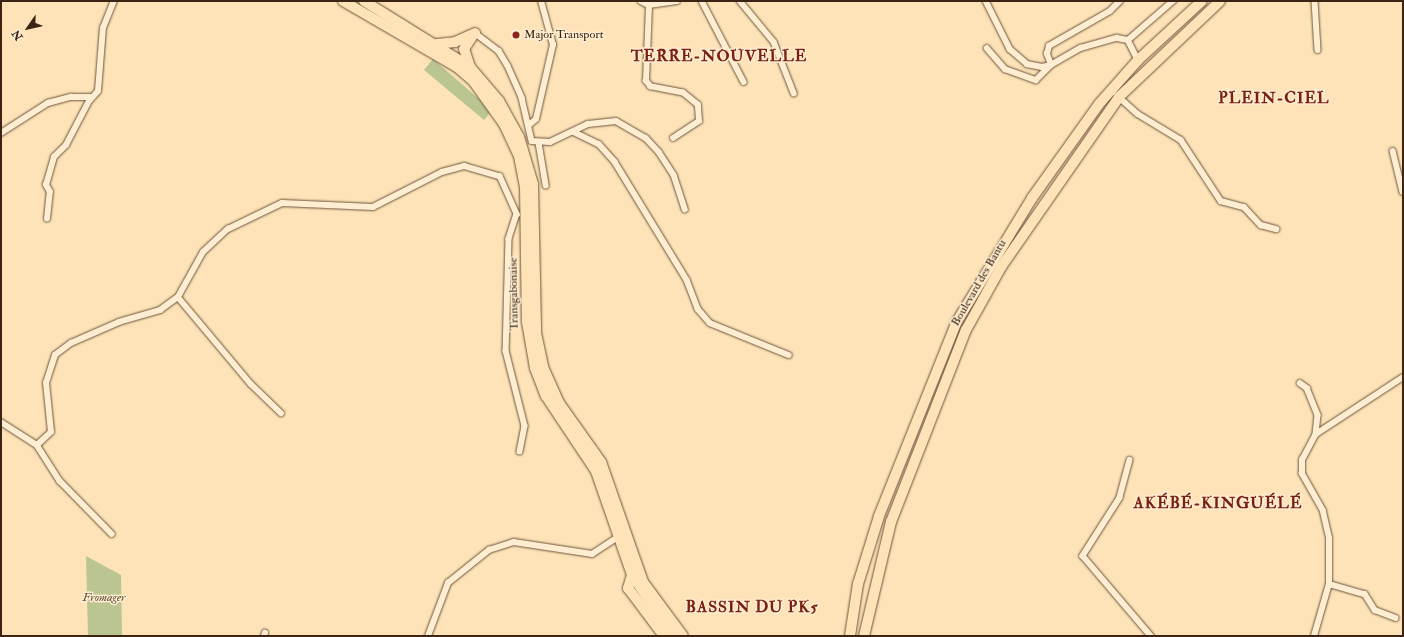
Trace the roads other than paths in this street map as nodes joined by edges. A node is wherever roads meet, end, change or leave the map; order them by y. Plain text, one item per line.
1 (114, 1) edge
2 (343, 1) edge
3 (364, 1) edge
4 (541, 1) edge
5 (641, 1) edge
6 (677, 1) edge
7 (702, 1) edge
8 (740, 1) edge
9 (986, 1) edge
10 (1120, 1) edge
11 (1173, 1) edge
12 (1202, 1) edge
13 (1220, 1) edge
14 (1315, 1) edge
15 (649, 5) junction
16 (475, 33) junction
17 (1128, 40) junction
18 (437, 44) junction
19 (987, 48) dead end
20 (1318, 50) dead end
21 (1138, 60) junction
22 (1051, 65) junction
23 (470, 67) junction
24 (744, 82) dead end
25 (794, 93) dead end
26 (91, 97) junction
27 (1119, 97) junction
28 (529, 125) junction
29 (574, 132) junction
30 (1, 133) edge
31 (673, 138) dead end
32 (539, 143) junction
33 (1393, 151) dead end
34 (546, 185) dead end
35 (1403, 192) edge
36 (685, 209) dead end
37 (522, 214) junction
38 (47, 219) dead end
39 (1276, 229) dead end
40 (178, 297) junction
41 (789, 355) dead end
42 (1403, 377) edge
43 (1300, 383) dead end
44 (281, 413) dead end
45 (1, 422) edge
46 (1316, 434) junction
47 (37, 445) junction
48 (520, 452) dead end
49 (1130, 460) dead end
50 (112, 534) dead end
51 (618, 537) junction
52 (632, 575) junction
53 (1328, 584) junction
54 (1396, 618) dead end
55 (428, 636) edge
56 (664, 636) edge
57 (673, 636) edge
58 (683, 636) edge
59 (850, 636) edge
60 (864, 636) edge
61 (1151, 636) edge
62 (1314, 636) edge

1 - 26 street
2 - 37 highway, Transgabonaise
3 - 18 highway, Transgabonaise
4 - 28 street
5 - 15 street
6 - 15 street
7 - 24 street
8 - 25 street
9 - 22 street
10 - 22 street
11 - 17 street
12 - 21 highway, Boulevard des Bantu
13 - 27 highway, Boulevard des Bantu
14 - 20 street
15 - 31 street
16 - 18 highway
16 - 23 highway
16 - 28 street
17 - 21 street
17 - 22 street
18 - 23 highway, Transgabonaise
19 - 22 street
21 - 59 highway, Boulevard des Bantu
23 - 58 highway, Transgabonaise
26 - 30 street
26 - 38 street
27 - 39 street
27 - 60 highway, Boulevard des Bantu
28 - 32 street
29 - 32 street
29 - 36 street
29 - 41 street
32 - 34 street
33 - 35 street
37 - 40 street
37 - 48 street
37 - 51 highway, Transgabonaise
40 - 44 street
40 - 47 street
42 - 46 street
43 - 46 street
45 - 47 street
46 - 53 street
47 - 50 street
49 - 61 street
51 - 52 highway, Transgabonaise
51 - 55 street
52 - 56 highway
52 - 57 highway, Transgabonaise
53 - 54 street
53 - 62 street

